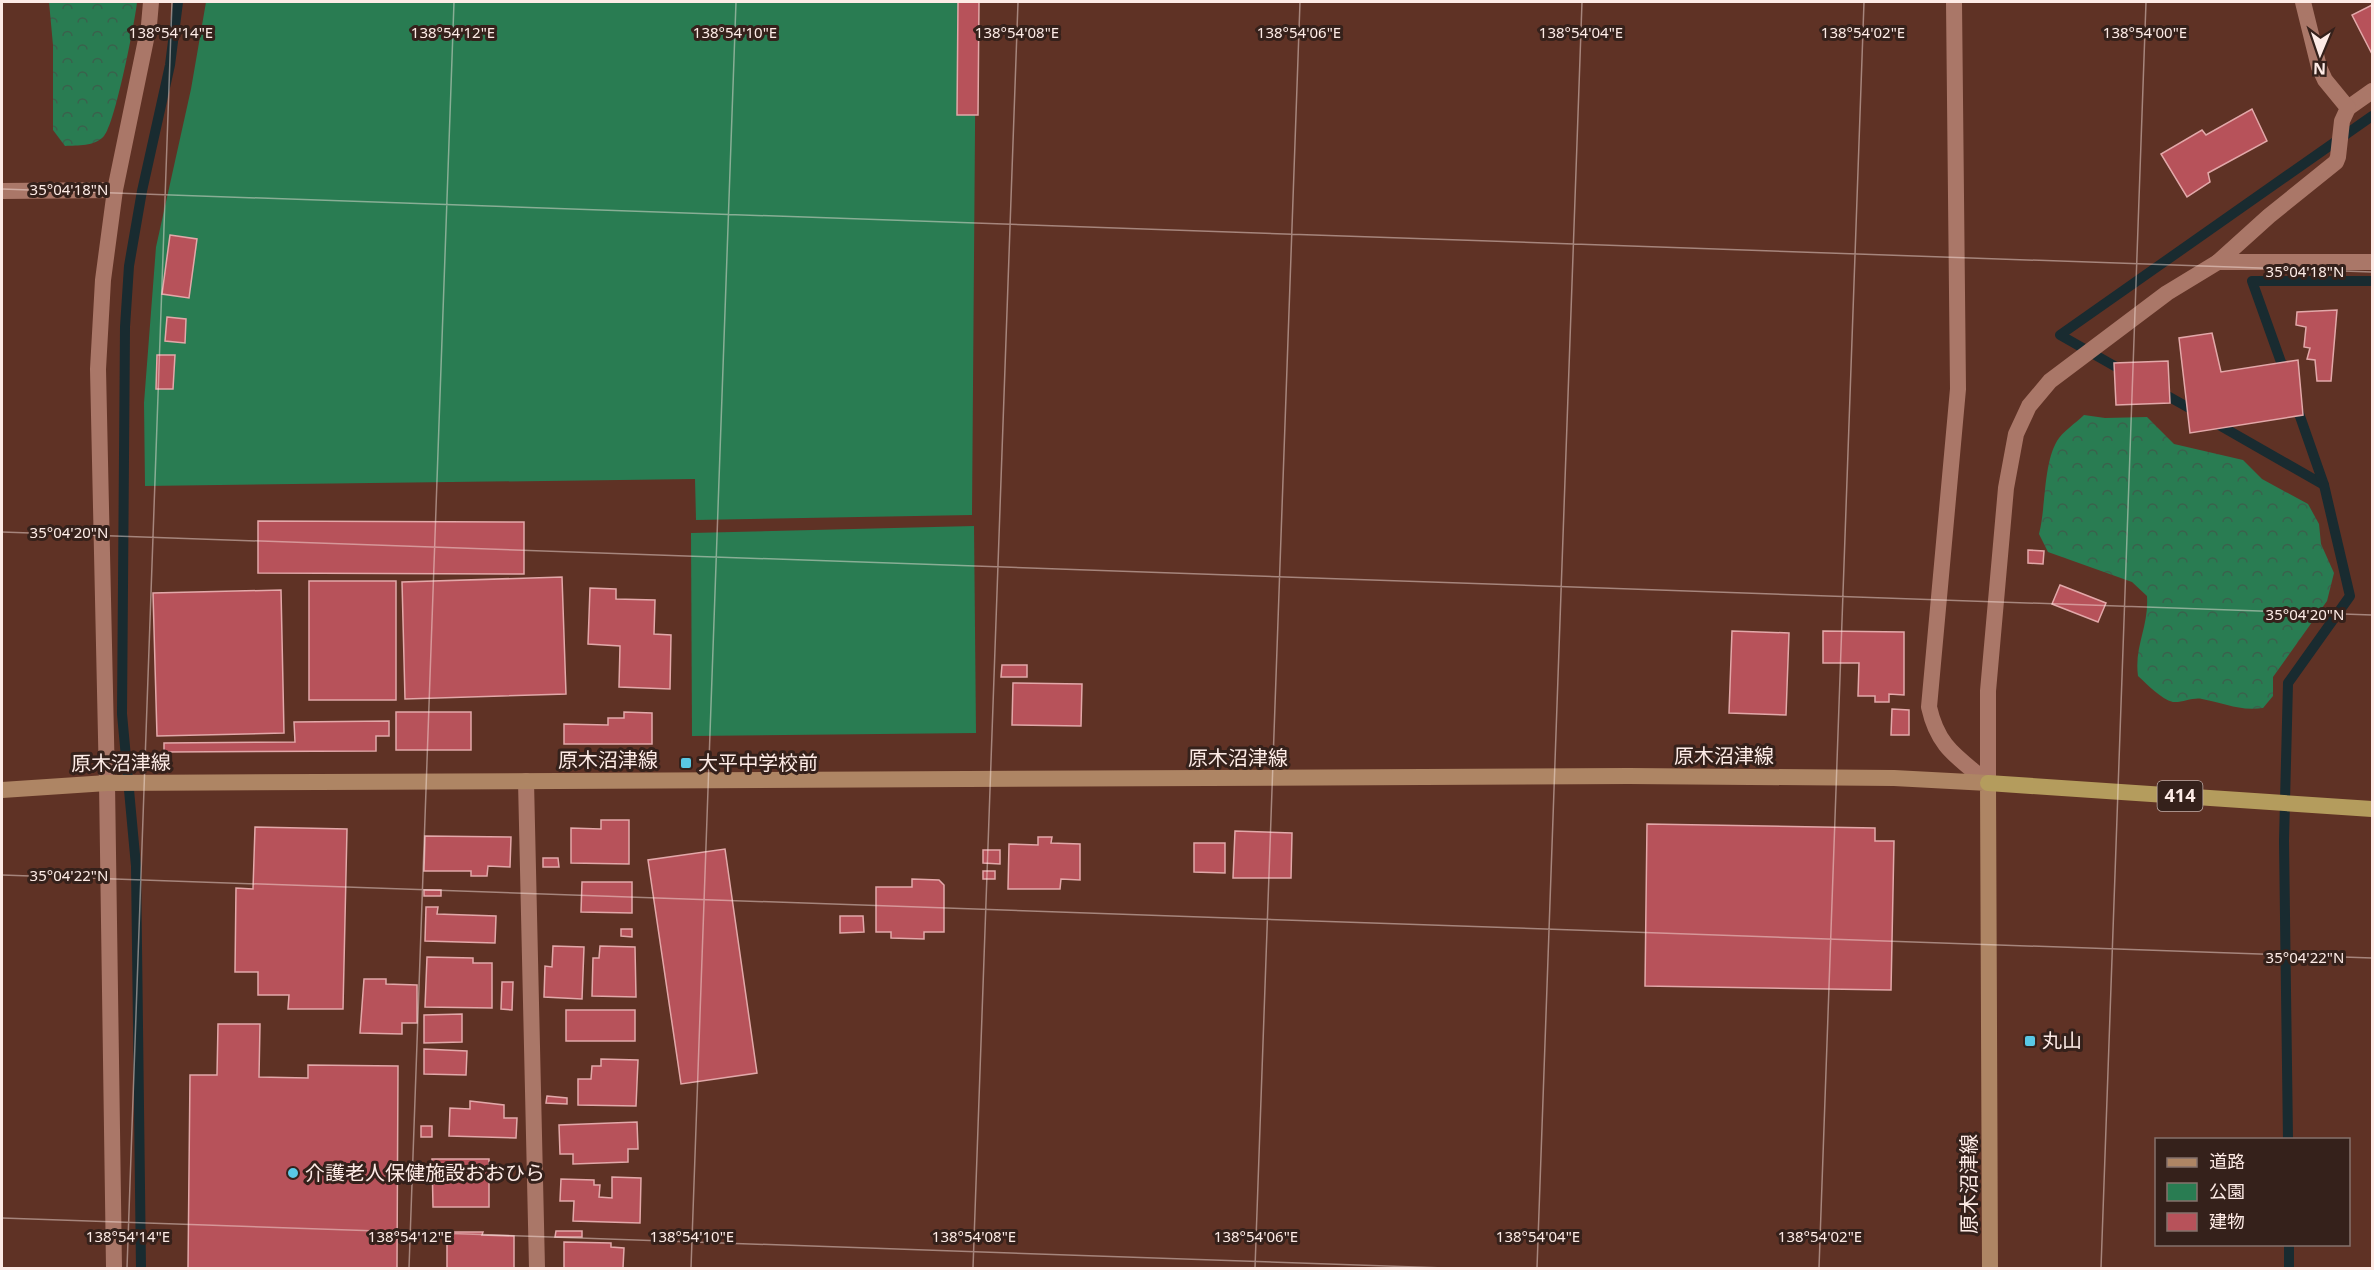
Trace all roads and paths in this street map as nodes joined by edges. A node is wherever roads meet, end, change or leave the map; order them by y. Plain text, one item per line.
1 (151, 2) edge
2 (1954, 2) edge
3 (2303, 2) edge
4 (2373, 91) edge
5 (2344, 115) junction
6 (115, 190) junction
7 (2, 191) edge
8 (2218, 262) junction
9 (2373, 262) edge
10 (526, 781) junction
11 (107, 783) junction
12 (1989, 783) junction
13 (2, 790) edge
14 (2373, 809) edge
15 (114, 1269) edge
16 (537, 1269) edge
17 (1990, 1269) edge

1 - 6 street
2 - 12 street
3 - 5 street
4 - 5 street
5 - 8 street
6 - 7 street
6 - 11 street
8 - 9 street
8 - 12 street
10 - 11 main road, 原木沼津線
10 - 12 main road, 原木沼津線
10 - 16 street
11 - 13 main road, 原木沼津線
11 - 15 street
12 - 14 highway, 414
12 - 17 main road, 原木沼津線

